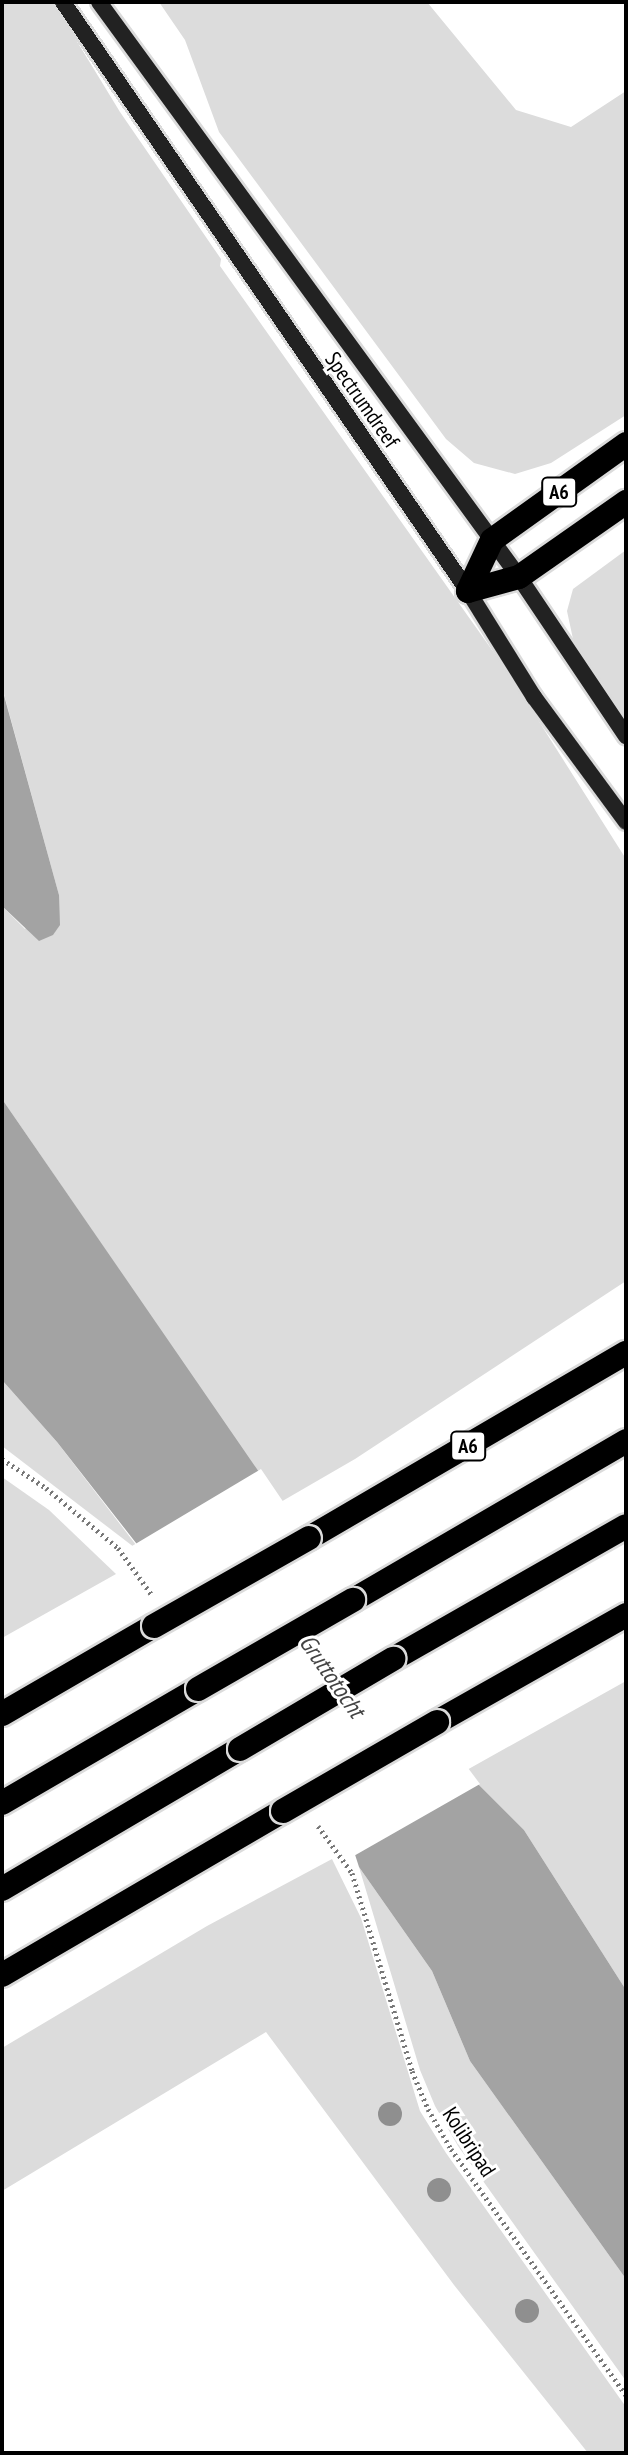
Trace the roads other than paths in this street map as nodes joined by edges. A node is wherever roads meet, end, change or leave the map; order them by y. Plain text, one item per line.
1 (63, 2) edge
2 (99, 2) edge
3 (626, 444) edge
4 (626, 502) edge
5 (492, 540) junction
6 (519, 577) junction
7 (468, 591) junction
8 (626, 736) edge
9 (626, 822) edge
10 (626, 1353) edge
11 (626, 1441) edge
12 (626, 1526) edge
13 (626, 1615) edge
14 (2, 1714) edge
15 (2, 1803) edge
16 (2, 1889) edge
17 (2, 1975) edge

1 - 7 main road, Spectrumdreef
2 - 5 main road, Spectrumdreef
3 - 5 highway, A6
4 - 6 highway, A6
5 - 6 main road, Spectrumdreef
5 - 7 highway
6 - 7 highway
6 - 8 main road, Spectrumdreef
7 - 9 main road, Spectrumdreef
10 - 14 highway, A6, bridge
11 - 15 highway, bridge
12 - 16 highway, bridge
13 - 17 highway, bridge

